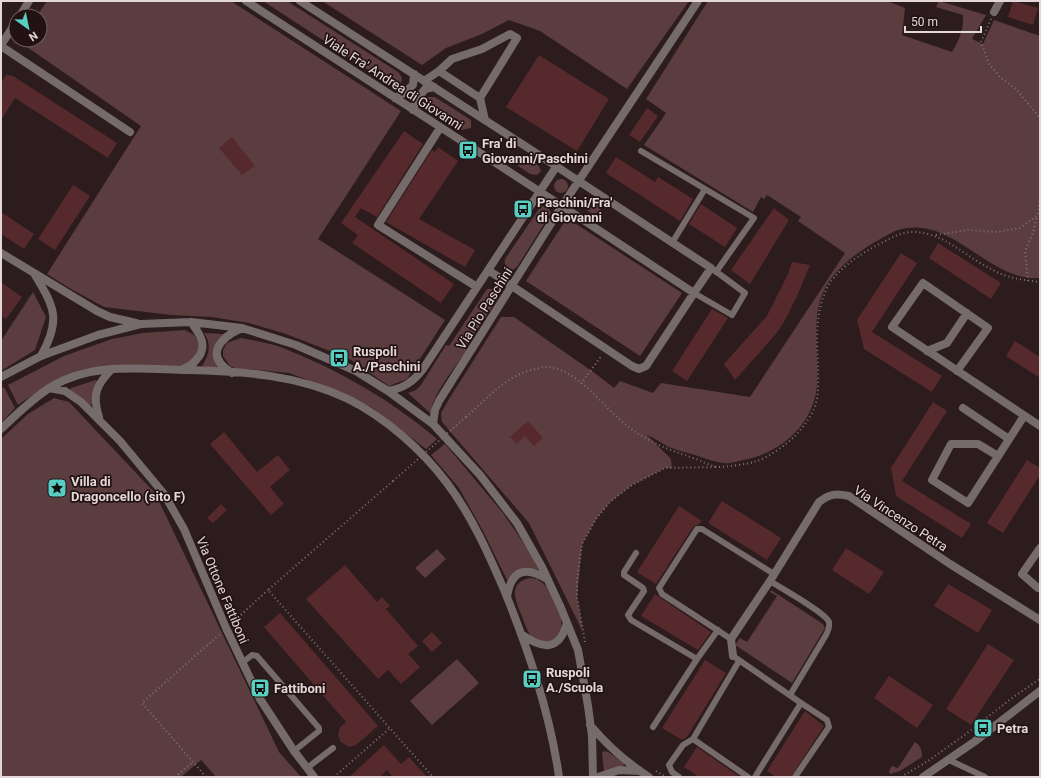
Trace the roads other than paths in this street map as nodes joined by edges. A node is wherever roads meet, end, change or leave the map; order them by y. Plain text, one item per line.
1 (246, 1) edge
2 (300, 1) edge
3 (698, 1) edge
4 (1000, 1) edge
5 (994, 12) road end
6 (8, 34) edge
7 (1, 45) edge
8 (439, 71) junction
9 (414, 74) junction
10 (424, 81) junction
11 (434, 87) junction
12 (395, 98) junction
13 (480, 98) junction
14 (413, 110) junction
15 (485, 120) junction
16 (440, 128) junction
17 (130, 132) dead end
18 (641, 151) dead end
19 (556, 167) junction
20 (578, 182) junction
21 (705, 189) junction
22 (539, 192) junction
23 (562, 206) junction
24 (672, 243) junction
25 (1, 253) edge
26 (488, 270) junction
27 (714, 270) junction
28 (35, 274) junction
29 (512, 286) junction
30 (477, 287) junction
31 (694, 293) junction
32 (967, 313) junction
33 (191, 322) junction
34 (141, 324) junction
35 (242, 328) junction
36 (927, 350) junction
37 (41, 356) junction
38 (112, 369) junction
39 (178, 370) junction
40 (957, 370) junction
41 (232, 373) junction
42 (1, 377) edge
43 (49, 388) junction
44 (388, 391) junction
45 (963, 408) dead end
46 (1024, 416) junction
47 (100, 420) junction
48 (433, 424) junction
49 (1040, 426) edge
50 (1, 429) edge
51 (1009, 439) junction
52 (998, 456) junction
53 (1040, 548) edge
54 (636, 554) dead end
55 (772, 578) junction
56 (548, 579) junction
57 (1040, 588) edge
58 (506, 597) junction
59 (1040, 620) edge
60 (567, 623) junction
61 (718, 630) junction
62 (521, 634) junction
63 (731, 639) junction
64 (697, 659) junction
65 (736, 659) junction
66 (242, 663) junction
67 (1040, 690) edge
68 (790, 695) junction
69 (801, 703) junction
70 (590, 724) junction
71 (653, 727) dead end
72 (693, 739) junction
73 (333, 748) dead end
74 (294, 751) junction
75 (949, 760) junction
76 (307, 768) junction
77 (640, 772) junction
78 (559, 773) edge
79 (314, 777) edge
80 (564, 777) edge
81 (593, 777) edge
82 (598, 777) edge
83 (649, 777) edge
84 (679, 777) edge
85 (748, 777) edge
86 (755, 777) edge
87 (795, 777) edge
88 (923, 777) edge
89 (985, 777) edge

1 - 12 street, Viale Fra' Andrea di Giovanni
2 - 9 street, Viale Fra' Andrea di Giovanni
3 - 20 street, Via Pio Paschini
4 - 5 street
6 - 7 street
7 - 17 street
8 - 10 street
8 - 13 street
8 - 13 street
9 - 10 street, Viale Fra' Andrea di Giovanni
9 - 12 street
10 - 11 street, Viale Fra' Andrea di Giovanni
11 - 14 street
11 - 15 street, Viale Fra' Andrea di Giovanni
12 - 14 street, Viale Fra' Andrea di Giovanni
13 - 15 street
14 - 16 street, Viale Fra' Andrea di Giovanni
15 - 19 street, Viale Fra' Andrea di Giovanni
16 - 22 street, Viale Fra' Andrea di Giovanni
16 - 30 street
18 - 21 lane
19 - 20 street, Viale Fra' Andrea di Giovanni
19 - 22 street, Via Pio Paschini
20 - 23 street, Via Pio Paschini
20 - 24 street, Viale Fra' Andrea di Giovanni
21 - 24 lane
21 - 27 lane
22 - 23 street, Viale Fra' Andrea di Giovanni
22 - 26 street, Via Pio Paschini
23 - 29 street, Via Pio Paschini
23 - 31 street, Viale Fra' Andrea di Giovanni
24 - 27 street, Viale Fra' Andrea di Giovanni
25 - 28 street
26 - 29 street
26 - 30 street, Via Pio Paschini
27 - 31 street
27 - 31 lane
28 - 34 street
28 - 37 street
29 - 31 street
29 - 48 street, Via Pio Paschini
30 - 44 street, Via Pio Paschini
32 - 36 street
32 - 36 street
32 - 40 street
33 - 34 street
33 - 35 street
33 - 39 street
34 - 37 street
35 - 41 street
35 - 44 street
36 - 40 street
37 - 42 street
38 - 39 street
38 - 43 street
38 - 47 street, Via Ottone Fattiboni
39 - 41 street
40 - 46 street
41 - 58 street
43 - 47 street, Via Ottone Fattiboni
43 - 50 street
44 - 48 street
45 - 51 street
46 - 49 street
46 - 51 street
47 - 66 street, Via Ottone Fattiboni
48 - 56 street
51 - 52 street
52 - 52 street
53 - 57 street
54 - 64 lane
55 - 59 street, Via Vincenzo Petra
55 - 61 lane
55 - 63 street, Via Vincenzo Petra
55 - 68 lane
56 - 58 street
56 - 60 street
58 - 62 street
60 - 62 street
60 - 70 street
61 - 63 lane
61 - 64 lane
62 - 78 street
63 - 65 street
64 - 71 lane
65 - 68 lane
65 - 72 lane
66 - 74 street, Via Ottone Fattiboni
66 - 74 lane
67 - 75 street
68 - 69 lane
69 - 86 lane
69 - 87 lane
70 - 77 street
70 - 81 street
72 - 84 lane
72 - 85 lane
73 - 76 lane
74 - 76 street, Via Ottone Fattiboni
75 - 88 street
75 - 89 lane
76 - 79 street, Via Ottone Fattiboni
77 - 82 street
77 - 83 street
78 - 80 street

